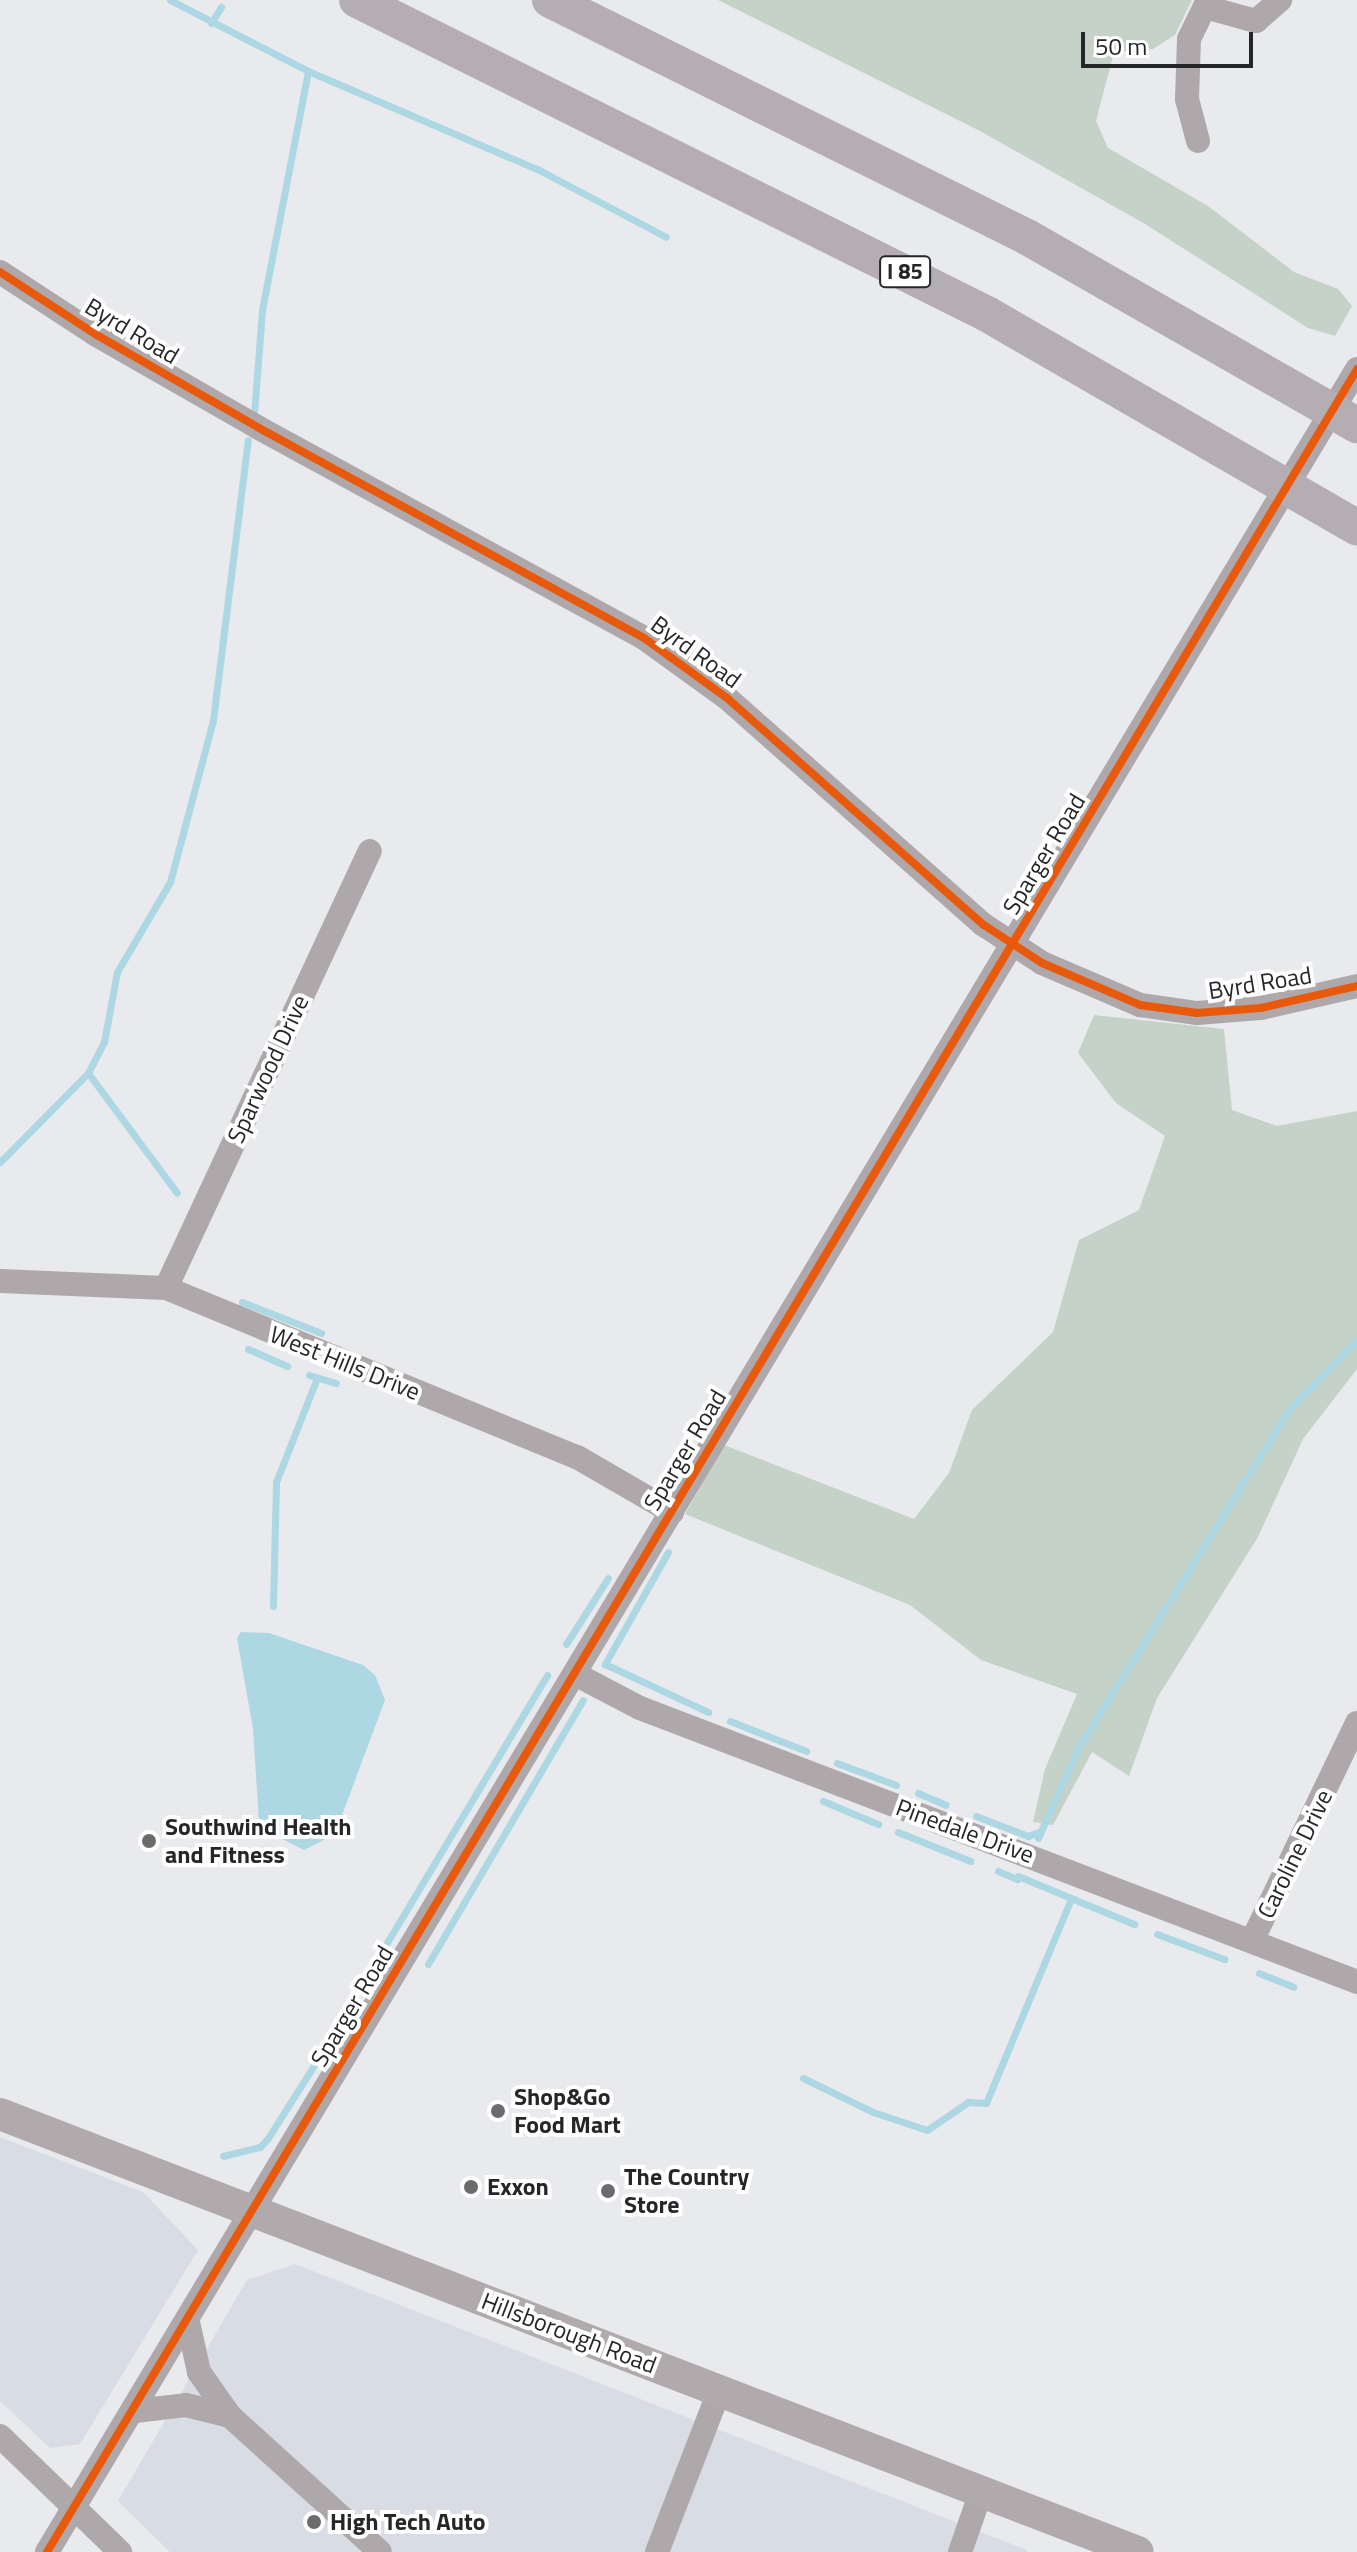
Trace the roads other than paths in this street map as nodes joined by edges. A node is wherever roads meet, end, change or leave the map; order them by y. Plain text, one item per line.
1 (357, 0) edge
2 (550, 0) edge
3 (1280, 0) edge
4 (1206, 3) edge
5 (1198, 141) dead end
6 (0, 272) edge
7 (1357, 369) edge
8 (1357, 425) edge
9 (1357, 528) edge
10 (370, 851) dead end
11 (1013, 945) junction
12 (1357, 986) edge
13 (0, 1281) edge
14 (166, 1288) junction
15 (672, 1512) junction
16 (575, 1674) junction
17 (1357, 1723) edge
18 (1252, 1941) junction
19 (1357, 1982) edge
20 (0, 2114) edge
21 (252, 2211) junction
22 (188, 2322) junction
23 (719, 2391) junction
24 (135, 2411) junction
25 (230, 2416) junction
26 (0, 2436) edge
27 (981, 2492) junction
28 (74, 2508) junction
29 (47, 2552) edge
30 (120, 2552) edge
31 (380, 2552) edge
32 (657, 2552) edge
33 (960, 2552) edge
34 (1138, 2552) edge

1 - 9 highway, I 85
2 - 8 highway
3 - 4 street
4 - 5 street
6 - 11 street, Byrd Road
7 - 11 street, Sparger Road
10 - 14 street, Sparwood Drive
11 - 12 street, Byrd Road
11 - 15 street, Sparger Road
13 - 14 street, West Hills Drive
14 - 15 street, West Hills Drive
15 - 16 street, Sparger Road
16 - 18 street, Pinedale Drive
16 - 21 street, Sparger Road
17 - 18 street, Caroline Drive
18 - 19 street, Pinedale Drive
20 - 21 main road, Hillsborough Road
21 - 22 street, Sparger Road
21 - 23 main road, Hillsborough Road
22 - 24 street, Sparger Road
22 - 25 street
23 - 27 main road, Hillsborough Road
23 - 32 street
24 - 25 street
24 - 28 street, Sparger Road
25 - 31 street
26 - 28 street
27 - 33 street
27 - 34 main road, Hillsborough Road
28 - 29 street, Sparger Road
28 - 30 street

